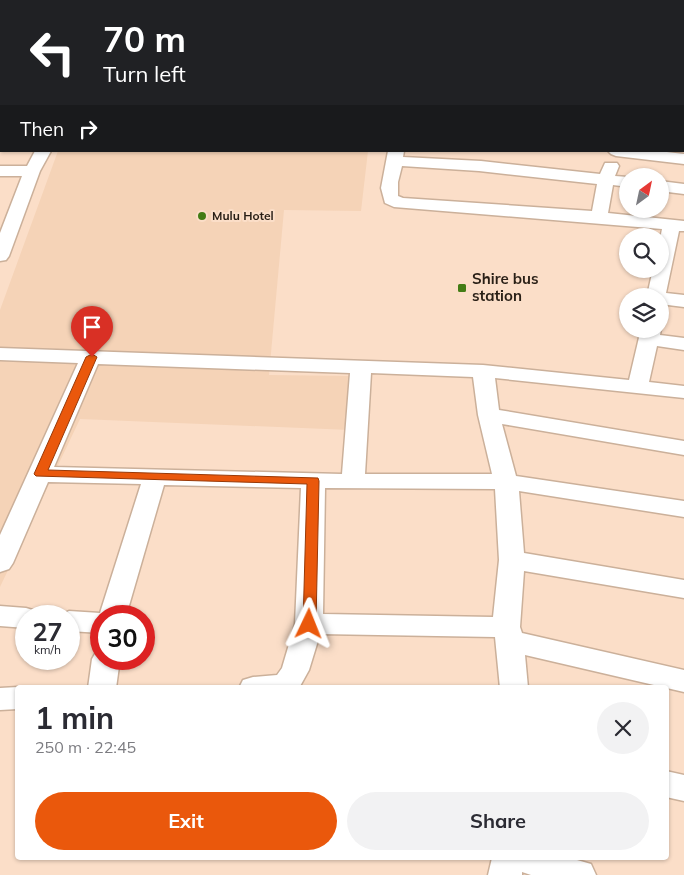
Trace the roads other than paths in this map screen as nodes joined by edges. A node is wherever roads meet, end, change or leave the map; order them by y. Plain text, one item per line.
1 (42, 152) edge
2 (616, 152) edge
3 (624, 152) edge
4 (396, 156) edge
5 (484, 159) edge
6 (684, 159) edge
7 (0, 171) edge
8 (32, 171) junction
9 (606, 179) junction
10 (619, 181) edge
11 (669, 187) edge
12 (684, 189) edge
13 (0, 202) edge
14 (20, 203) junction
15 (599, 217) junction
16 (678, 225) edge
17 (669, 248) edge
18 (0, 256) edge
19 (669, 262) edge
20 (684, 263) edge
21 (669, 299) edge
22 (684, 301) edge
23 (649, 338) edge
24 (664, 338) edge
25 (684, 344) edge
26 (0, 354) edge
27 (92, 357) junction
28 (361, 366) junction
29 (483, 371) junction
30 (638, 386) junction
31 (684, 392) edge
32 (489, 415) junction
33 (684, 448) edge
34 (40, 474) junction
35 (155, 476) junction
36 (353, 480) junction
37 (314, 481) junction
38 (506, 482) junction
39 (684, 509) edge
40 (512, 560) junction
41 (0, 563) edge
42 (684, 589) edge
43 (116, 605) edge
44 (0, 616) edge
45 (15, 617) edge
46 (309, 624) junction
47 (508, 634) junction
48 (104, 670) edge
49 (684, 681) edge
50 (102, 685) edge
51 (274, 685) edge
52 (514, 685) edge
53 (15, 698) edge
54 (0, 699) edge
55 (669, 785) edge
56 (684, 788) edge
57 (508, 860) edge
58 (530, 860) edge
59 (505, 875) edge
60 (579, 875) edge

1 - 8 street
2 - 9 street
3 - 6 street
4 - 5 street
4 - 15 street
5 - 9 street
7 - 8 street
8 - 14 street
9 - 10 street
9 - 15 street
11 - 12 street
13 - 14 street
14 - 18 street
15 - 16 street
16 - 17 street
19 - 20 street
21 - 22 street
23 - 30 street
24 - 25 street
26 - 27 street
27 - 28 street
27 - 34 street
28 - 29 street
28 - 36 street
29 - 30 street
29 - 32 street
30 - 31 street
32 - 33 street
32 - 38 street
34 - 35 street
34 - 41 street
35 - 37 street
35 - 43 street
36 - 37 street
36 - 38 street
37 - 46 street
38 - 39 street
38 - 40 street
40 - 42 street
40 - 47 street
44 - 45 street
46 - 47 street
46 - 51 street
47 - 49 street
47 - 52 street
48 - 50 street
53 - 54 street
55 - 56 street
57 - 59 street
58 - 60 street

